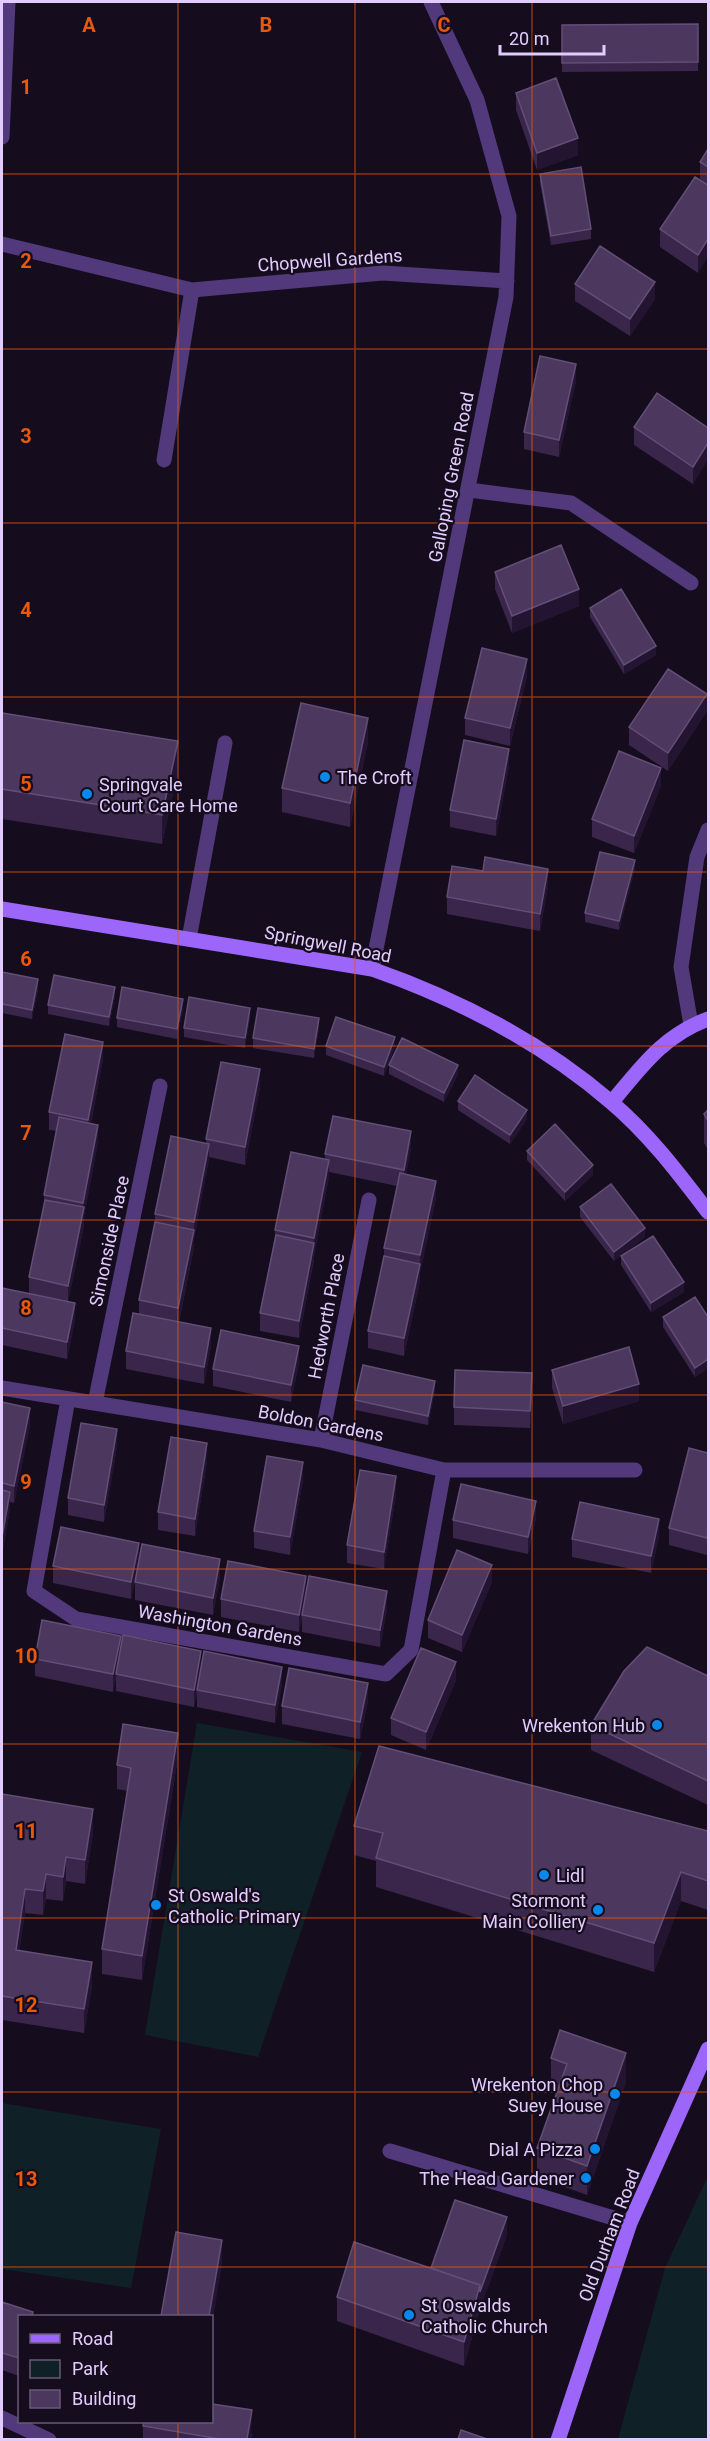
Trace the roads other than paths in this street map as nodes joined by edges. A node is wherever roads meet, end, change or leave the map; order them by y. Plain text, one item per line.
1 (8, 2) edge
2 (430, 2) edge
3 (2, 137) edge
4 (2, 244) edge
5 (507, 281) junction
6 (192, 290) junction
7 (164, 460) dead end
8 (469, 490) junction
9 (691, 583) dead end
10 (225, 743) dead end
11 (708, 830) edge
12 (2, 909) edge
13 (189, 939) junction
14 (372, 969) junction
15 (708, 1019) edge
16 (691, 1025) junction
17 (160, 1086) dead end
18 (612, 1102) junction
19 (369, 1200) dead end
20 (708, 1212) edge
21 (2, 1388) edge
22 (68, 1398) junction
23 (95, 1403) junction
24 (321, 1440) junction
25 (444, 1470) junction
26 (635, 1470) dead end
27 (708, 2049) edge
28 (390, 2151) dead end
29 (630, 2223) junction
30 (2, 2418) edge
31 (49, 2439) edge
32 (558, 2439) edge

1 - 3 street
2 - 5 street, Galloping Green Road
4 - 6 street, Chopwell Gardens
5 - 6 street, Chopwell Gardens
5 - 8 street, Galloping Green Road
6 - 7 street
8 - 9 street
8 - 14 street, Galloping Green Road
10 - 13 street
11 - 16 street
12 - 13 main road, Springwell Road
13 - 14 main road, Springwell Road
14 - 18 main road, Springwell Road
15 - 16 main road
16 - 18 main road
17 - 23 street, Simonside Place
18 - 20 main road, Springwell Road
19 - 24 street, Hedworth Place
21 - 22 street, Boldon Gardens
22 - 23 street, Boldon Gardens
22 - 25 street, Washington Gardens
23 - 24 street, Boldon Gardens
24 - 25 street, Boldon Gardens
25 - 26 street, Boldon Gardens
27 - 29 main road, Old Durham Road
28 - 29 street
29 - 32 main road, Old Durham Road
30 - 31 street

